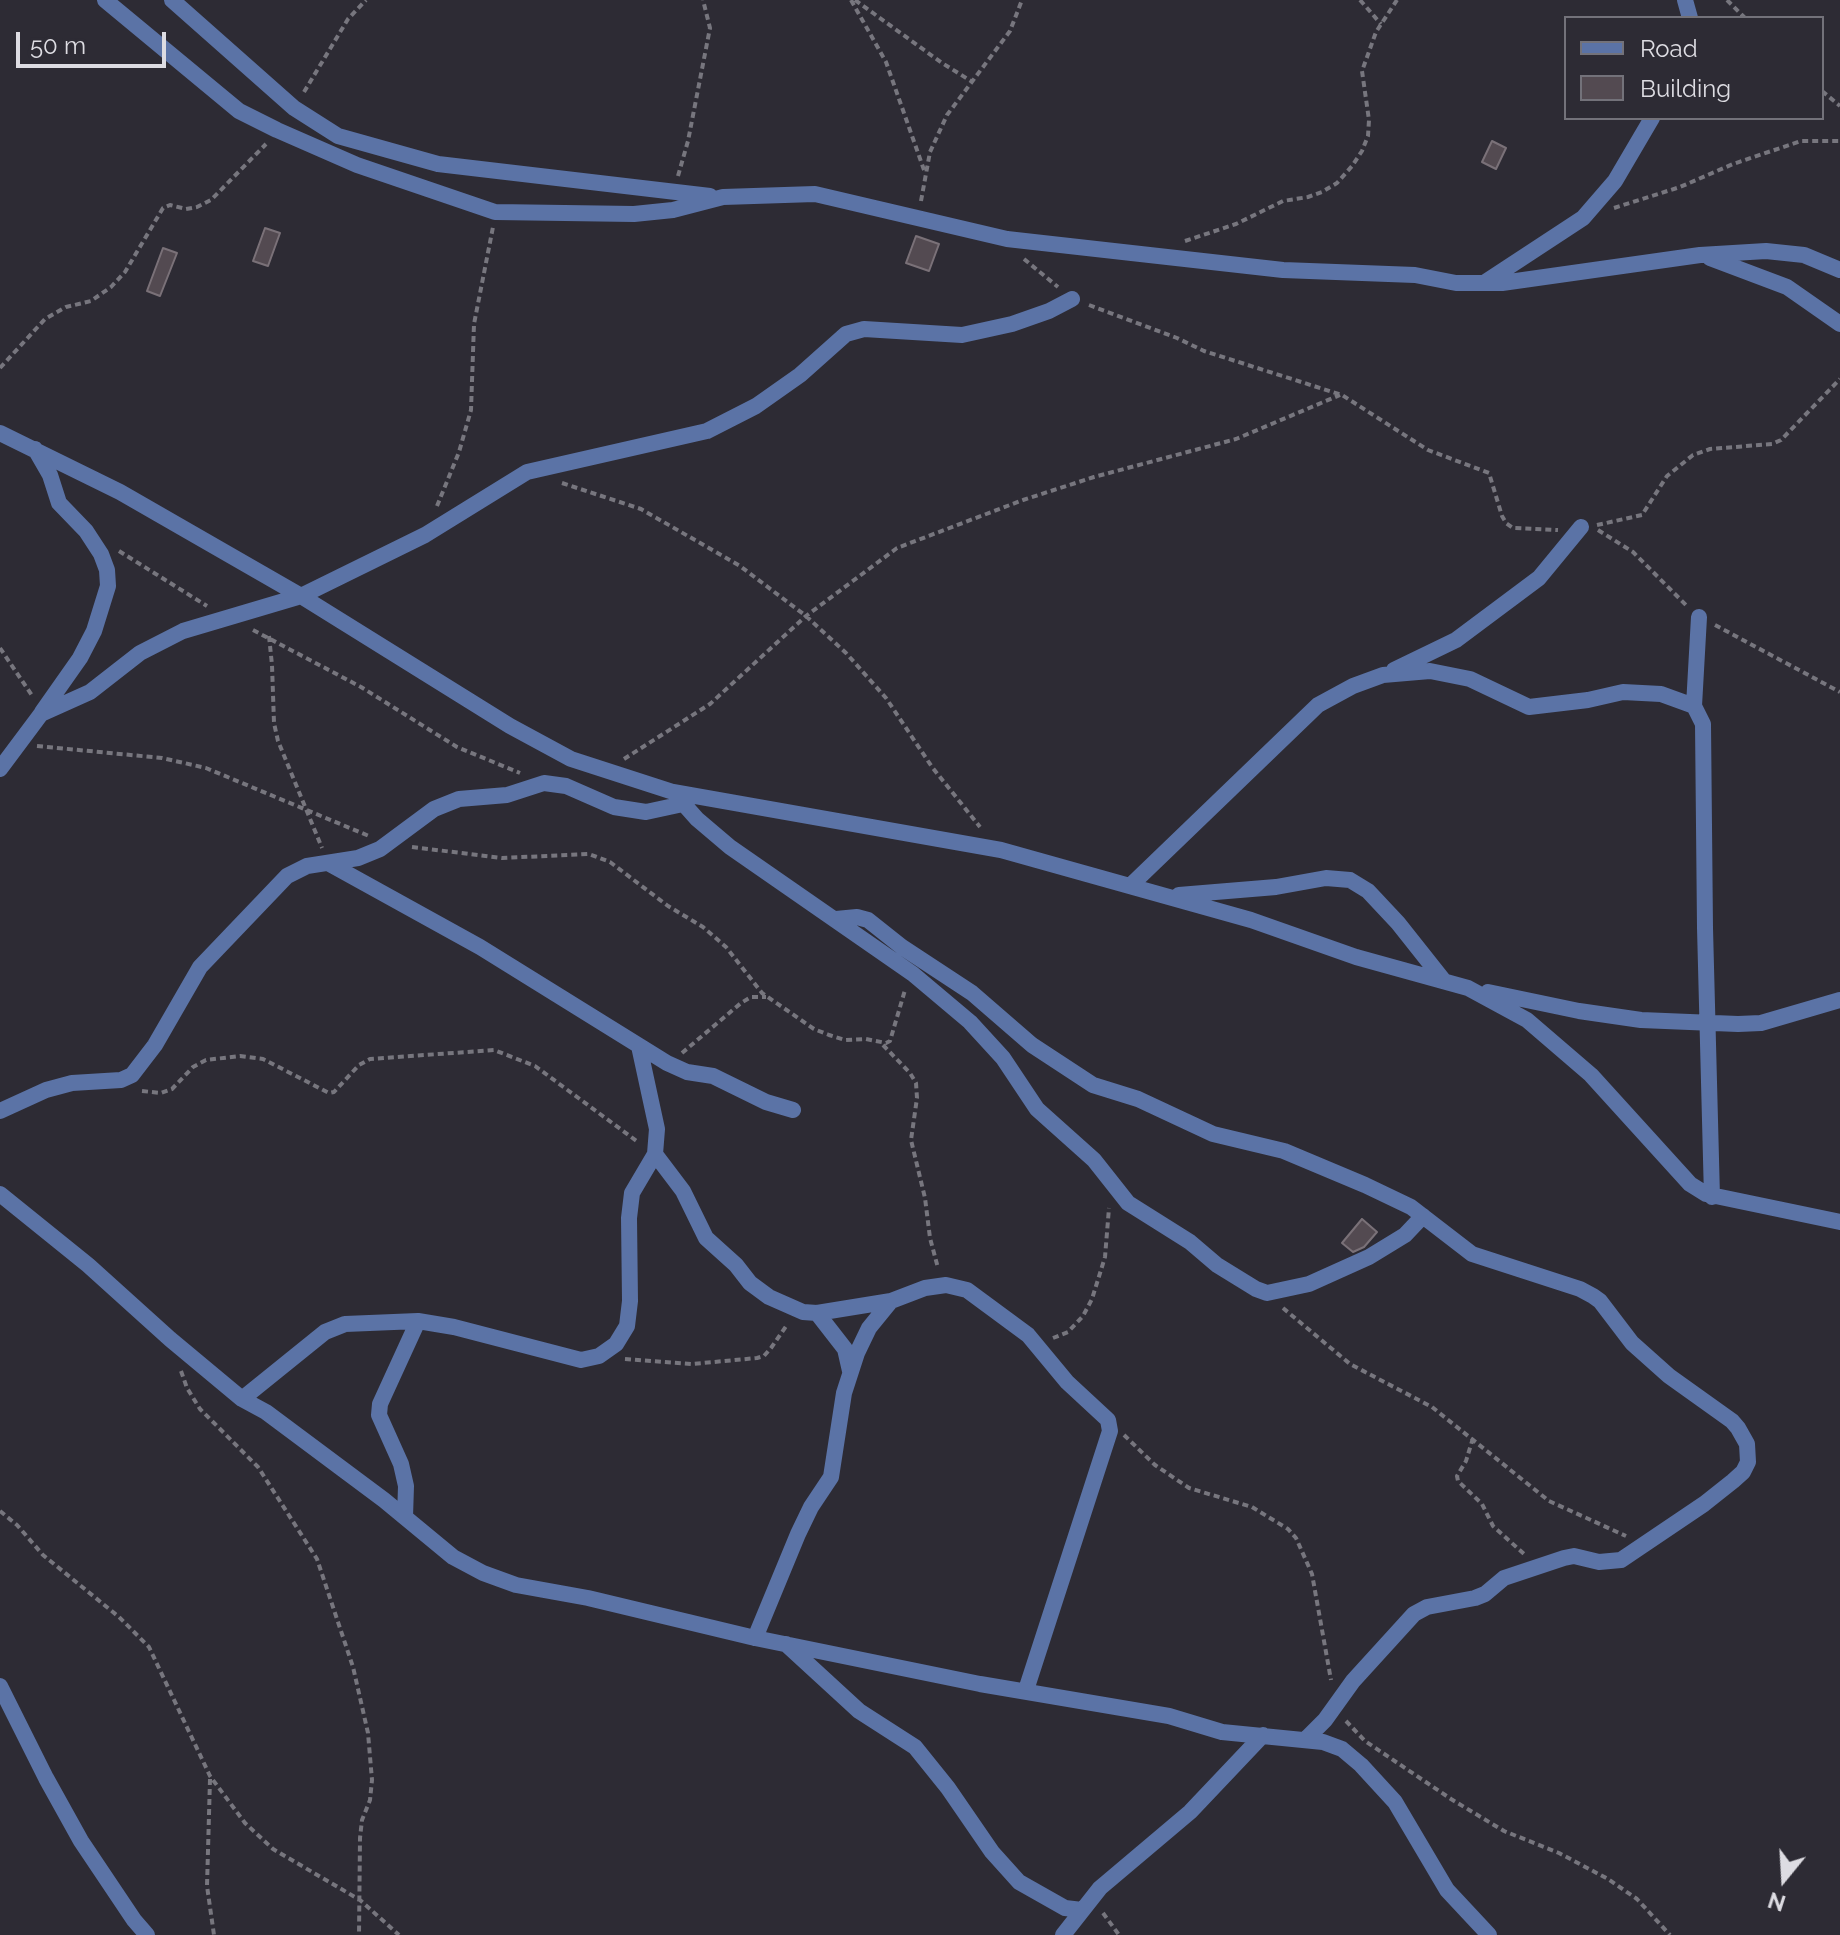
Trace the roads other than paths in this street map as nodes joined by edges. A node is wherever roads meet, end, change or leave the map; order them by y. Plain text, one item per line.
1 (105, 0) edge
2 (172, 0) edge
3 (1651, 120) edge
4 (723, 197) junction
5 (1700, 255) junction
6 (1840, 270) edge
7 (1482, 284) junction
8 (1072, 299) road end
9 (1840, 324) edge
10 (0, 433) edge
11 (35, 449) junction
12 (1581, 527) road end
13 (301, 596) junction
14 (1699, 617) road end
15 (1383, 675) junction
16 (1694, 706) junction
17 (41, 714) junction
18 (0, 769) edge
19 (678, 798) junction
20 (328, 863) junction
21 (1130, 886) junction
22 (1166, 896) junction
23 (836, 919) junction
24 (1444, 981) junction
25 (1468, 988) junction
26 (1840, 1000) edge
27 (1707, 1022) junction
28 (639, 1046) junction
29 (793, 1110) dead end
30 (0, 1111) edge
31 (655, 1154) junction
32 (0, 1194) edge
33 (1712, 1197) junction
34 (1423, 1216) junction
35 (1840, 1222) edge
36 (891, 1301) junction
37 (810, 1313) junction
38 (418, 1321) junction
39 (851, 1372) junction
40 (242, 1399) junction
41 (405, 1517) junction
42 (755, 1638) junction
43 (785, 1643) junction
44 (0, 1686) edge
45 (1026, 1690) junction
46 (1263, 1735) junction
47 (1306, 1739) junction
48 (1086, 1905) junction
49 (147, 1935) edge
50 (1063, 1935) edge
51 (1489, 1935) edge

1 - 4 street
2 - 4 street
3 - 7 street
4 - 7 street
5 - 6 street
5 - 7 street
5 - 9 street
8 - 13 street
10 - 11 street
11 - 13 street
11 - 17 street
12 - 15 street
13 - 17 street
13 - 19 street
14 - 16 street
15 - 16 street
15 - 21 street
16 - 27 street
17 - 18 street
19 - 20 street
19 - 21 street
19 - 23 street
20 - 28 street
20 - 30 street
21 - 22 street
22 - 24 street
22 - 24 street
23 - 34 street
23 - 34 street
24 - 25 street
25 - 27 street
25 - 33 street
26 - 27 street
27 - 33 street
28 - 29 street
28 - 31 street
31 - 37 street
31 - 38 street
32 - 40 street
33 - 35 street
34 - 47 street
36 - 37 street
36 - 39 street
36 - 45 street
37 - 39 street
38 - 40 street
38 - 41 street
39 - 42 street
40 - 41 street
41 - 42 street
42 - 43 street
43 - 45 street
43 - 48 street
44 - 49 street
45 - 46 street
46 - 47 street
46 - 48 street
47 - 51 street
48 - 50 street

